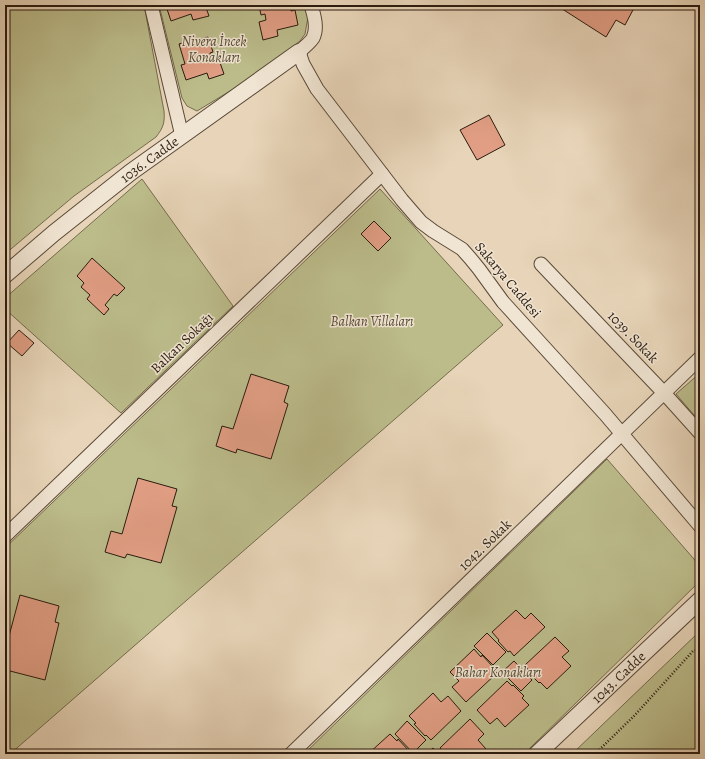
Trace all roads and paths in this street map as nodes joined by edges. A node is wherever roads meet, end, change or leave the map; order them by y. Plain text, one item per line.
1 (151, 5) edge
2 (311, 5) edge
3 (299, 52) junction
4 (182, 136) junction
5 (382, 174) junction
6 (541, 264) dead end
7 (5, 275) edge
8 (700, 358) edge
9 (664, 393) junction
10 (700, 433) edge
11 (622, 434) junction
12 (700, 526) edge
13 (5, 536) edge
14 (700, 600) edge
15 (700, 649) edge
16 (291, 754) edge
17 (538, 754) edge
18 (594, 754) edge

1 - 4 street
2 - 3 street
3 - 4 street, 1036. Cadde
3 - 5 street, Sakarya Caddesi
4 - 7 street, 1036. Cadde
5 - 11 street, Sakarya Caddesi
5 - 13 street, Balkan Sokağı
6 - 9 street, 1039. Sokak
8 - 9 street, 1042. Sokak
9 - 10 street, 1039. Sokak
9 - 11 street, 1042. Sokak
11 - 12 street, Sakarya Caddesi
11 - 16 street, 1042. Sokak
14 - 17 street, 1043. Cadde
15 - 18 path

